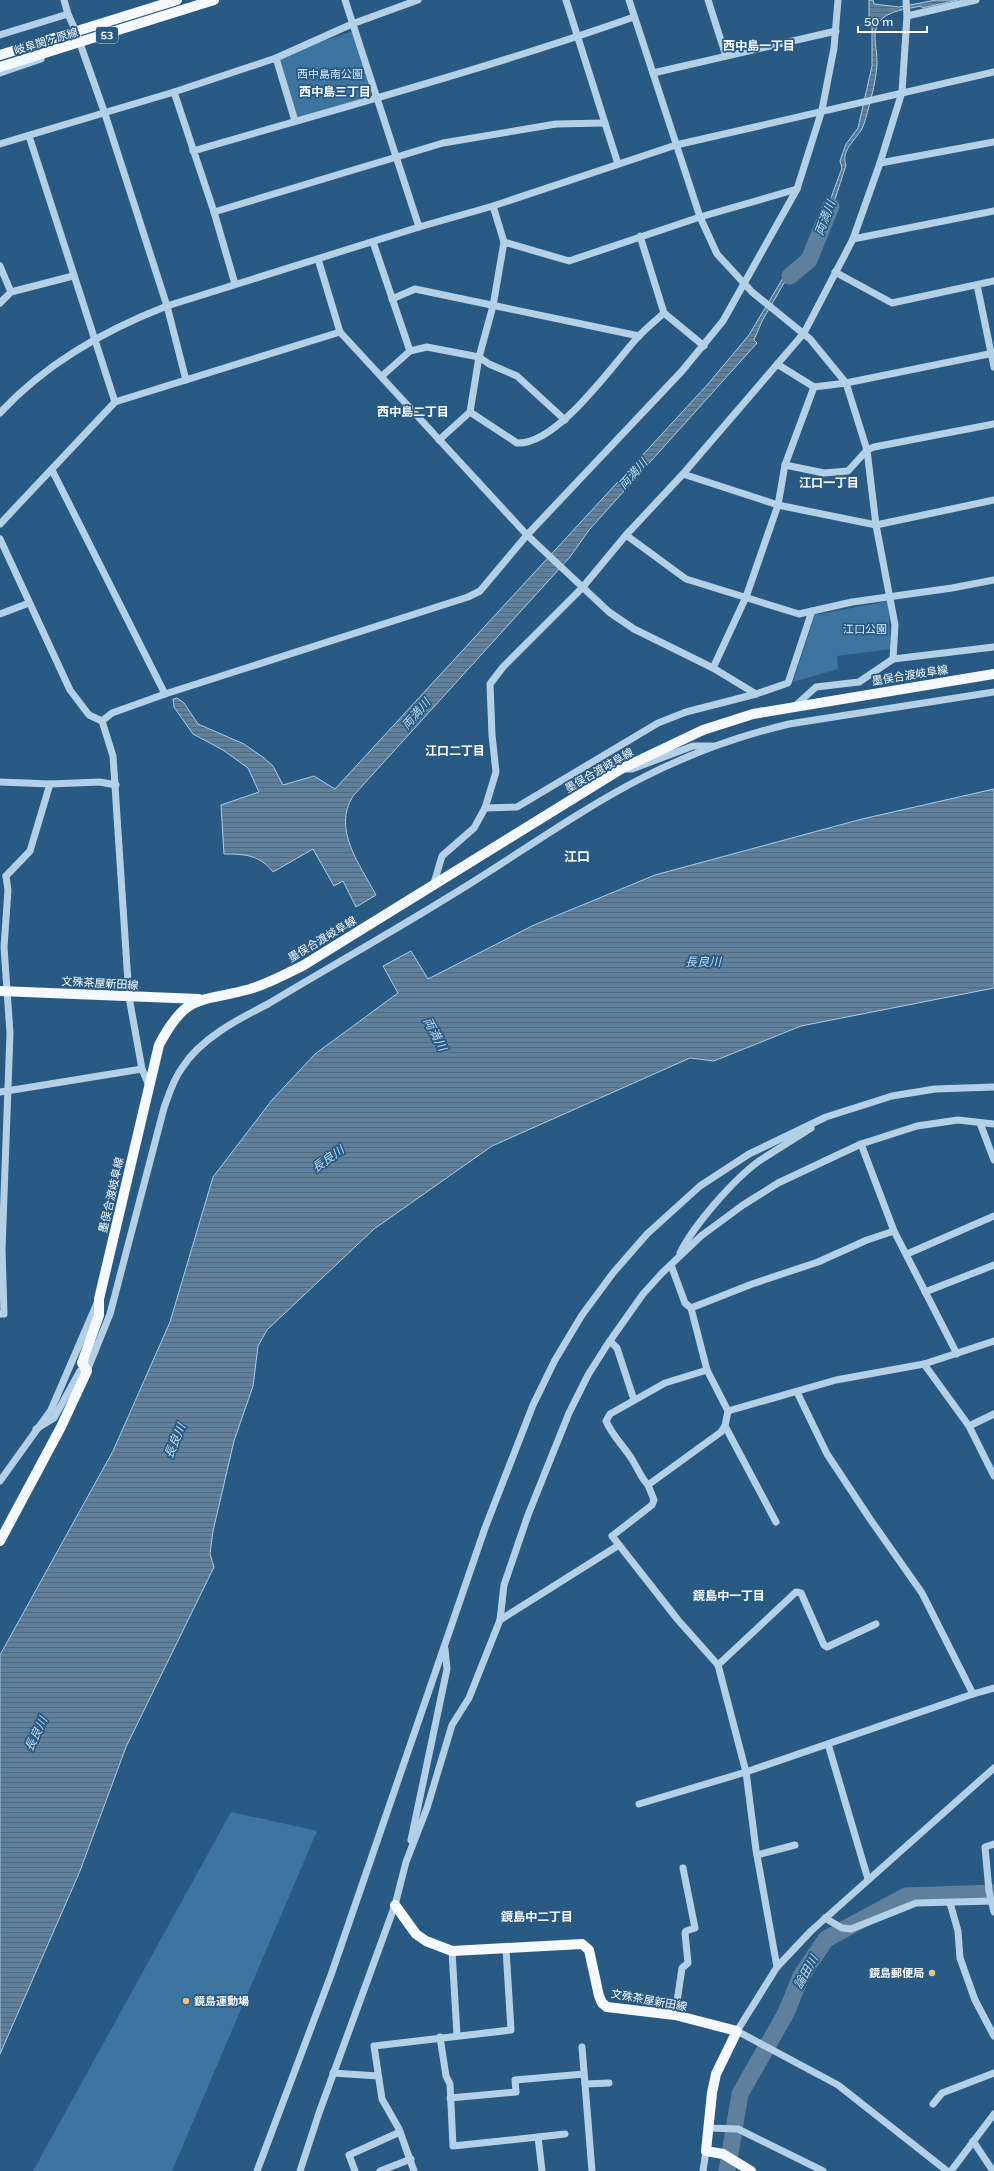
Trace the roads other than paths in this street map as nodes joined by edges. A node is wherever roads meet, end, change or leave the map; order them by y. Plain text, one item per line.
1 (64, 0) edge
2 (177, 0) edge
3 (214, 0) edge
4 (345, 0) edge
5 (418, 0) edge
6 (566, 0) edge
7 (628, 0) edge
8 (708, 0) edge
9 (838, 0) edge
10 (906, 0) edge
11 (976, 0) edge
12 (68, 14) junction
13 (908, 16) junction
14 (634, 17) junction
15 (352, 24) junction
16 (836, 30) junction
17 (76, 32) junction
18 (0, 35) edge
19 (577, 37) junction
20 (80, 45) junction
21 (0, 54) edge
22 (726, 56) junction
23 (276, 58) junction
24 (0, 67) edge
25 (994, 72) edge
26 (0, 73) edge
27 (653, 73) junction
28 (174, 92) junction
29 (902, 92) junction
30 (378, 99) junction
31 (822, 110) junction
32 (105, 114) junction
33 (295, 121) junction
34 (604, 123) junction
35 (29, 136) junction
36 (994, 142) edge
37 (0, 144) edge
38 (676, 145) junction
39 (193, 151) junction
40 (396, 156) junction
41 (880, 163) junction
42 (618, 164) junction
43 (797, 189) junction
44 (493, 206) junction
45 (994, 211) edge
46 (214, 212) junction
47 (700, 217) junction
48 (419, 227) junction
49 (640, 236) junction
50 (853, 239) junction
51 (373, 242) junction
52 (504, 242) junction
53 (318, 259) junction
54 (0, 266) edge
55 (835, 272) junction
56 (73, 276) junction
57 (994, 281) edge
58 (235, 284) junction
59 (745, 285) junction
60 (977, 285) junction
61 (11, 292) junction
62 (392, 299) junction
63 (0, 303) edge
64 (166, 306) junction
65 (493, 306) junction
66 (664, 313) junction
67 (801, 330) junction
68 (340, 332) junction
69 (638, 336) junction
70 (95, 339) junction
71 (704, 346) junction
72 (410, 351) junction
73 (993, 353) edge
74 (479, 357) junction
75 (777, 364) junction
76 (994, 367) edge
77 (382, 376) junction
78 (186, 380) junction
79 (846, 383) junction
80 (814, 387) junction
81 (115, 402) junction
82 (470, 412) junction
83 (0, 413) edge
84 (565, 420) junction
85 (994, 424) edge
86 (439, 440) junction
87 (867, 450) junction
88 (785, 465) junction
89 (52, 470) junction
90 (683, 474) junction
91 (994, 500) edge
92 (778, 505) junction
93 (0, 524) edge
94 (876, 525) junction
95 (626, 535) junction
96 (529, 537) junction
97 (0, 539) edge
98 (994, 580) edge
99 (580, 586) junction
100 (891, 596) junction
101 (746, 597) junction
102 (29, 603) junction
103 (812, 611) junction
104 (0, 614) edge
105 (994, 647) edge
106 (893, 659) junction
107 (713, 668) junction
108 (994, 674) edge
109 (994, 692) edge
110 (166, 694) junction
111 (756, 694) junction
112 (796, 706) junction
113 (102, 721) junction
114 (716, 746) junction
115 (621, 769) junction
116 (0, 782) edge
117 (50, 784) junction
118 (116, 785) junction
119 (485, 808) junction
120 (3, 875) edge
121 (434, 884) junction
122 (3, 991) edge
123 (129, 997) junction
124 (199, 999) junction
125 (142, 1069) junction
126 (149, 1086) junction
127 (994, 1087) edge
128 (0, 1092) edge
129 (9, 1092) junction
130 (826, 1117) junction
131 (980, 1123) junction
132 (994, 1124) edge
133 (860, 1144) junction
134 (994, 1160) edge
135 (994, 1216) edge
136 (894, 1231) junction
137 (1, 1249) edge
138 (907, 1254) junction
139 (677, 1259) junction
140 (671, 1265) junction
141 (994, 1265) edge
142 (925, 1292) junction
143 (99, 1299) junction
144 (691, 1308) junction
145 (0, 1314) edge
146 (610, 1341) junction
147 (994, 1341) edge
148 (957, 1354) junction
149 (924, 1364) junction
150 (707, 1370) junction
151 (87, 1371) junction
152 (797, 1392) junction
153 (634, 1400) junction
154 (728, 1412) junction
155 (994, 1414) edge
156 (725, 1426) junction
157 (969, 1426) junction
158 (36, 1429) junction
159 (994, 1476) edge
160 (0, 1481) edge
161 (648, 1485) junction
162 (776, 1522) dead end
163 (0, 1541) edge
164 (619, 1545) junction
165 (500, 1620) junction
166 (876, 1624) dead end
167 (445, 1646) junction
168 (718, 1665) junction
169 (994, 1688) edge
170 (973, 1694) junction
171 (828, 1744) junction
172 (994, 1768) edge
173 (746, 1772) junction
174 (639, 1804) dead end
175 (994, 1844) edge
176 (795, 1845) dead end
177 (757, 1855) junction
178 (406, 1862) junction
179 (683, 1868) dead end
180 (868, 1879) junction
181 (991, 1898) edge
182 (950, 1903) junction
183 (395, 1905) junction
184 (994, 1912) edge
185 (825, 1918) junction
186 (506, 1948) junction
187 (452, 1951) junction
188 (777, 1967) junction
189 (675, 2015) junction
190 (994, 2018) edge
191 (987, 2022) junction
192 (737, 2031) junction
193 (457, 2035) junction
194 (994, 2036) edge
195 (440, 2037) junction
196 (582, 2047) dead end
197 (333, 2073) junction
198 (994, 2073) edge
199 (584, 2074) junction
200 (378, 2076) junction
201 (609, 2083) dead end
202 (585, 2084) junction
203 (450, 2098) junction
204 (934, 2104) dead end
205 (994, 2114) edge
206 (708, 2128) junction
207 (400, 2132) junction
208 (565, 2134) dead end
209 (538, 2137) junction
210 (973, 2141) junction
211 (706, 2151) junction
212 (411, 2159) junction
213 (257, 2171) edge
214 (300, 2171) edge
215 (355, 2171) edge
216 (380, 2171) edge
217 (414, 2171) edge
218 (542, 2171) edge
219 (592, 2171) edge
220 (703, 2171) edge
221 (751, 2171) edge
222 (822, 2171) edge
223 (947, 2171) edge
224 (951, 2171) edge
225 (993, 2171) edge

1 - 12 street
2 - 17 main road, 岐阜関ヶ原線 / 53
3 - 20 main road, 岐阜関ヶ原線 / 53
4 - 15 street
5 - 15 street
6 - 19 street
7 - 14 street
8 - 22 street
9 - 16 street
10 - 13 street
11 - 13 street
12 - 17 street
12 - 18 street
13 - 29 street
14 - 19 street
14 - 27 street
15 - 23 street
15 - 30 street
16 - 22 street
16 - 31 street
17 - 20 street
17 - 21 main road, 岐阜関ヶ原線 / 53
19 - 30 street
19 - 34 street
20 - 24 main road, 岐阜関ヶ原線 / 53
20 - 26 street
20 - 32 street
22 - 27 street
23 - 28 street
23 - 33 street
25 - 29 street
27 - 38 street
28 - 32 street
28 - 39 street
29 - 31 street
29 - 41 street
30 - 33 street
30 - 40 street
31 - 38 street
31 - 43 street
32 - 35 street
32 - 64 street
33 - 39 street
34 - 40 street
34 - 42 street
35 - 37 street
35 - 56 street
36 - 41 street
38 - 42 street
38 - 47 street
39 - 46 street
40 - 46 street
40 - 48 street
41 - 50 street
42 - 44 street
43 - 47 street
43 - 59 street
44 - 48 street
44 - 52 street
45 - 50 street
46 - 58 street
47 - 49 street
47 - 59 street
48 - 51 street
49 - 52 street
49 - 66 street
50 - 55 street
51 - 53 street
51 - 62 street
52 - 65 street
53 - 58 street
53 - 68 street
54 - 61 street
55 - 60 street
55 - 67 street
56 - 61 street
56 - 70 street
57 - 60 street
58 - 64 street
59 - 67 street
59 - 71 street
60 - 73 street
61 - 63 street
62 - 65 street
62 - 72 street
64 - 70 street
64 - 78 street
65 - 69 street
65 - 74 street
66 - 69 street
66 - 71 street
67 - 75 street
67 - 79 street
68 - 77 street
68 - 78 street
69 - 84 street
70 - 81 street
70 - 83 street
71 - 96 street
72 - 74 street
72 - 77 street
73 - 76 street
73 - 79 street
74 - 82 street
74 - 84 street
75 - 80 street
75 - 90 street
77 - 86 street
78 - 81 street
79 - 80 street
79 - 87 street
80 - 88 street
81 - 89 street
82 - 84 street
82 - 86 street
85 - 87 street
86 - 96 street
87 - 88 street
87 - 94 street
88 - 92 street
89 - 93 street
89 - 110 street
90 - 92 street
90 - 95 street
91 - 94 street
92 - 94 street
92 - 101 street
94 - 100 street
95 - 99 street
95 - 101 street
96 - 99 street
96 - 110 street
97 - 102 street
98 - 100 street
99 - 107 street
99 - 119 street
100 - 103 street
100 - 106 street
101 - 103 street
101 - 107 street
102 - 104 street
102 - 113 street
103 - 111 street
105 - 106 street
106 - 112 street
107 - 111 street
108 - 112 main road, 墨俣合渡岐阜線
109 - 114 street
110 - 113 street
111 - 119 street
112 - 115 main road, 墨俣合渡岐阜線
113 - 118 street
114 - 115 street
114 - 151 street
115 - 121 main road, 墨俣合渡岐阜線
116 - 117 street
117 - 118 street
117 - 120 street
118 - 123 street
119 - 121 street
120 - 122 street
121 - 124 main road, 墨俣合渡岐阜線
122 - 123 main road, 文殊茶屋新田線
122 - 129 street
123 - 124 main road, 文殊茶屋新田線
123 - 125 street
124 - 126 main road, 墨俣合渡岐阜線
125 - 126 street
125 - 129 street
126 - 143 main road, 墨俣合渡岐阜線
127 - 130 street
128 - 129 street
129 - 137 street
130 - 139 street
130 - 167 street
131 - 132 street
131 - 133 street
131 - 134 street
133 - 136 street
133 - 139 street
135 - 138 street
136 - 138 street
136 - 144 street
137 - 145 street
138 - 142 street
139 - 140 street
140 - 144 street
140 - 146 street
141 - 142 street
142 - 148 street
143 - 151 main road, 墨俣合渡岐阜線
143 - 158 street
144 - 150 street
146 - 153 street
146 - 165 street
147 - 148 street
148 - 149 street
149 - 152 street
149 - 157 street
150 - 153 street
150 - 154 street
151 - 158 street
151 - 163 main road, 墨俣合渡岐阜線
152 - 154 street
152 - 170 street
153 - 161 street
154 - 156 street
155 - 157 street
156 - 161 street
156 - 162 street
157 - 159 street
158 - 160 street
161 - 164 street
164 - 165 street
164 - 168 street
165 - 178 street
166 - 168 street
167 - 178 street
167 - 213 street
168 - 173 street
169 - 170 street
170 - 171 street
171 - 173 street
171 - 180 street
172 - 180 street
173 - 174 street
173 - 177 street
175 - 181 street
176 - 177 street
177 - 188 street
178 - 183 street
179 - 189 street
180 - 185 street
181 - 182 street
181 - 184 street
182 - 185 street
182 - 191 street
183 - 187 main road, 文殊茶屋新田線
183 - 197 street
185 - 188 street
186 - 187 main road, 文殊茶屋新田線
186 - 189 main road, 文殊茶屋新田線
186 - 193 street
187 - 193 street
188 - 192 street
189 - 192 main road, 文殊茶屋新田線
190 - 191 street
191 - 194 street
192 - 206 main road
192 - 223 street
193 - 195 street
195 - 200 street
195 - 203 street
196 - 199 street
197 - 200 street
197 - 214 street
198 - 204 street
199 - 202 street
199 - 203 street
200 - 207 street
201 - 202 street
202 - 219 street
203 - 209 street
205 - 210 street
206 - 211 main road
206 - 222 street
207 - 212 street
207 - 215 street
208 - 209 street
209 - 218 street
210 - 224 street
210 - 225 street
211 - 220 street
211 - 221 main road
212 - 216 street
212 - 217 street

